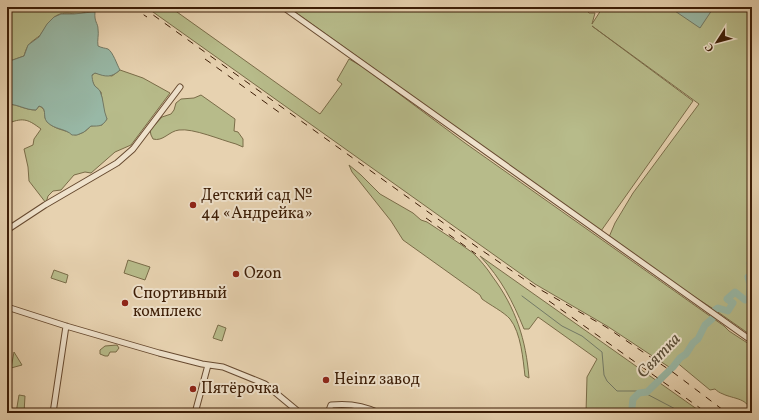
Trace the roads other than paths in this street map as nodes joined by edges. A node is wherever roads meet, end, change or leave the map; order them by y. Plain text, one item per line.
1 (282, 7) edge
2 (180, 87) dead end
3 (7, 230) edge
4 (7, 307) edge
5 (66, 326) junction
6 (752, 341) edge
7 (208, 365) junction
8 (53, 413) edge
9 (195, 413) edge
10 (300, 413) edge
11 (328, 413) edge
12 (379, 413) edge

1 - 6 street
2 - 3 street
4 - 5 street
5 - 7 street
5 - 8 street
7 - 9 street
7 - 10 street
11 - 12 street

